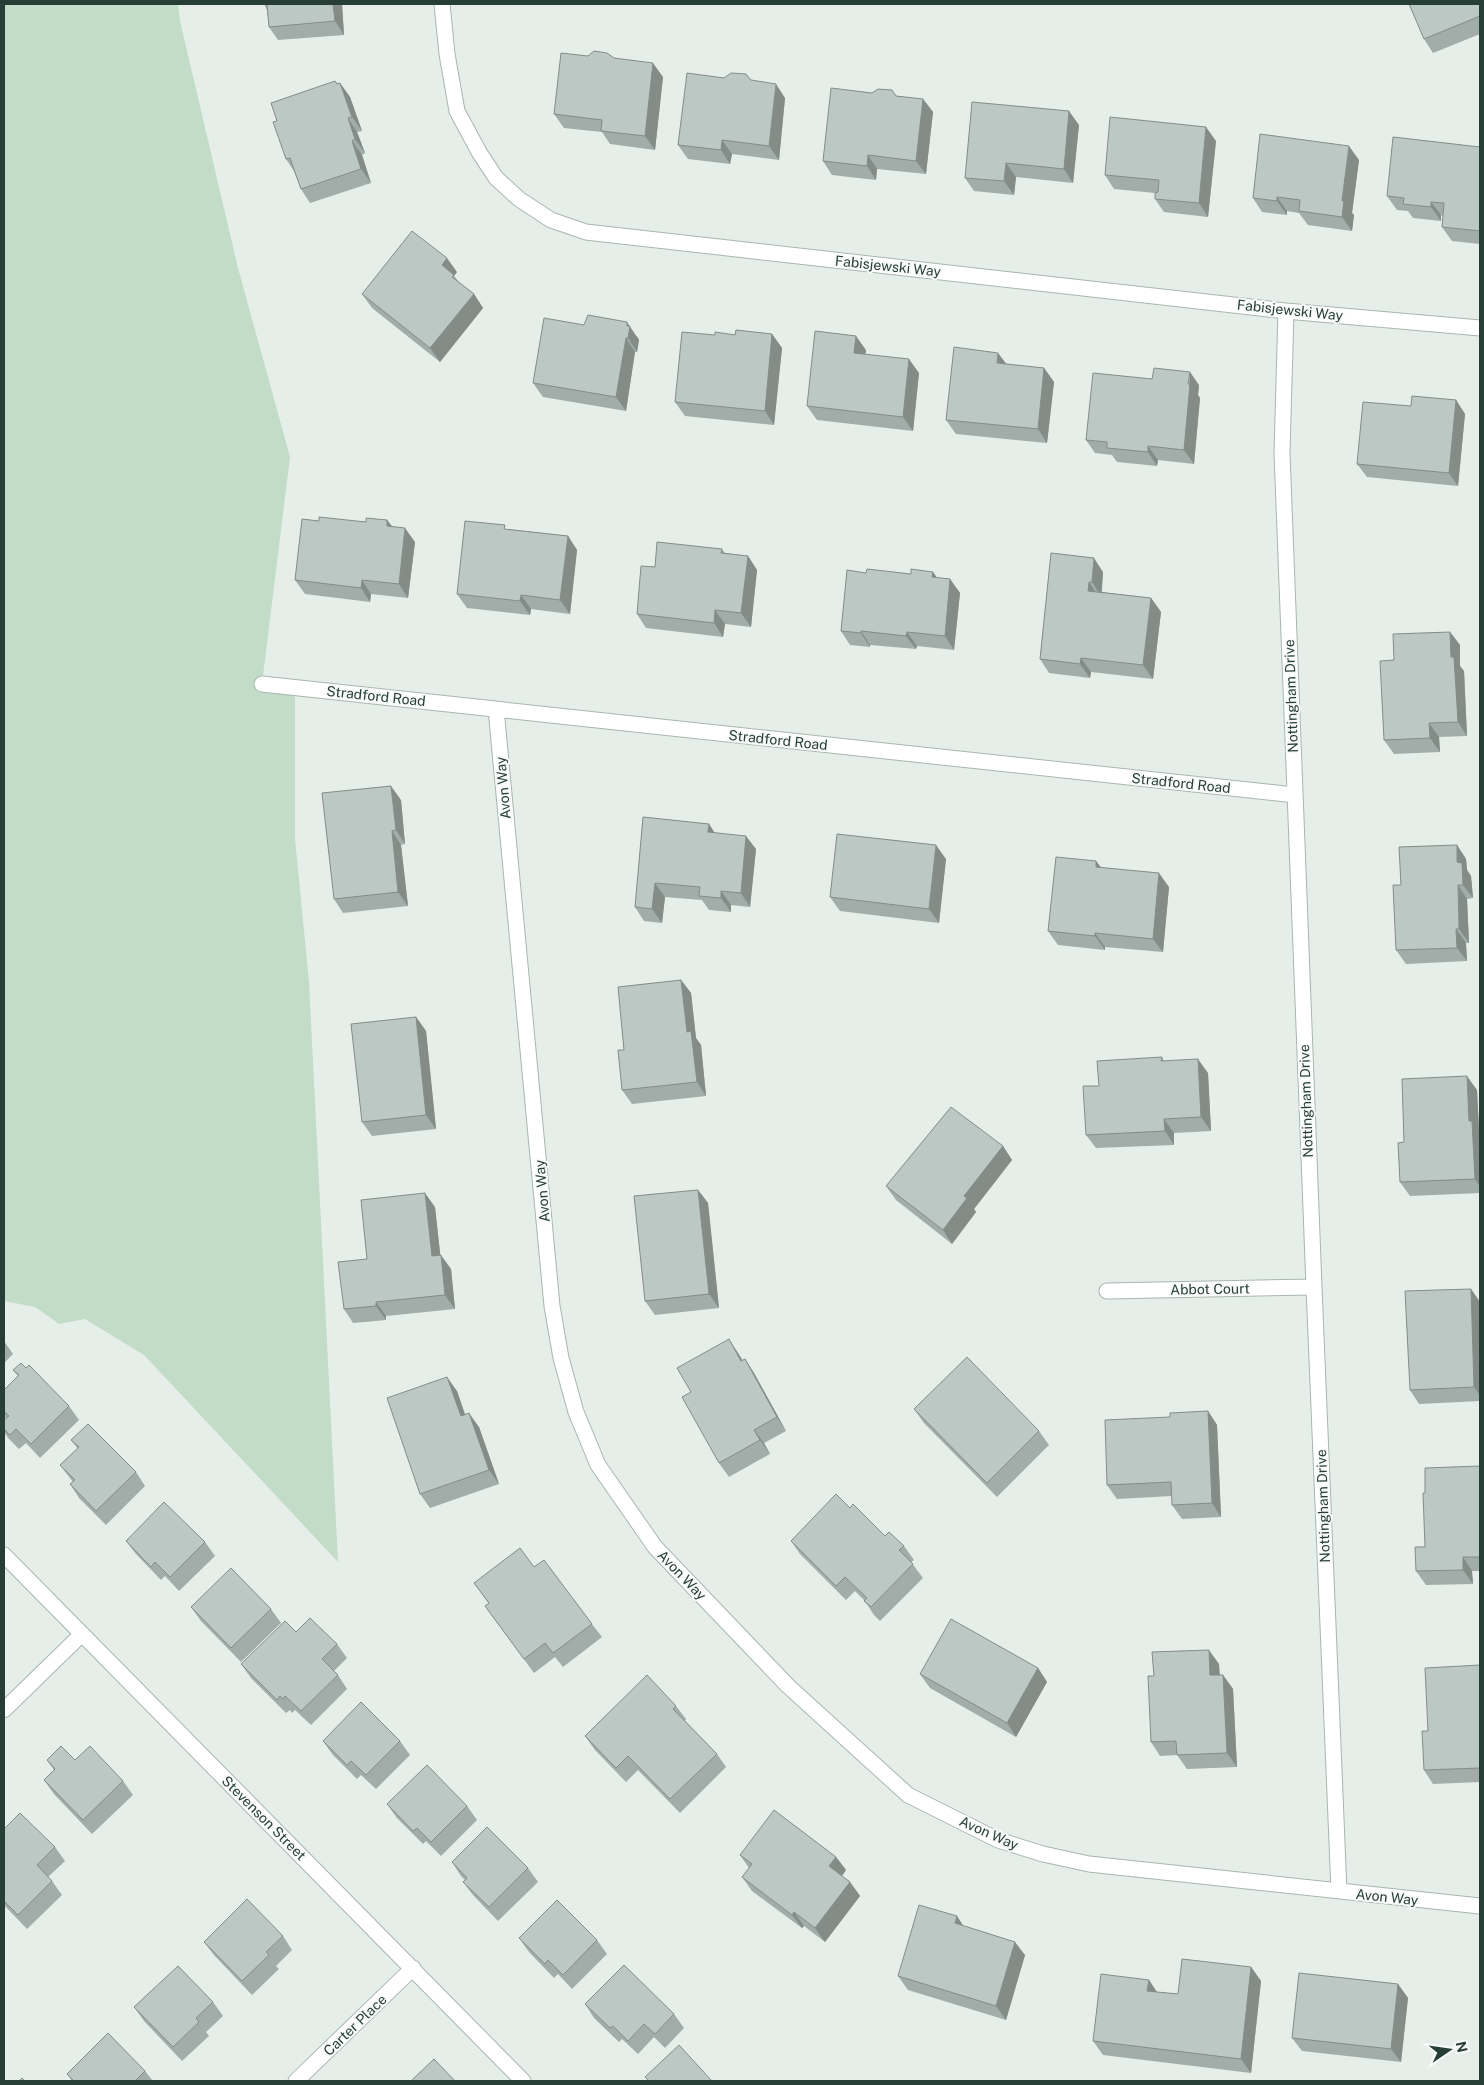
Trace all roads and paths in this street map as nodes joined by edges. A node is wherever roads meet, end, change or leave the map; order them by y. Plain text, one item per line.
1 (442, 4) edge
2 (1286, 311) junction
3 (1480, 328) edge
4 (262, 684) dead end
5 (496, 709) junction
6 (1295, 795) junction
7 (1314, 1287) junction
8 (1107, 1291) dead end
9 (4, 1555) edge
10 (82, 1634) junction
11 (4, 1710) edge
12 (1339, 1891) junction
13 (1480, 1906) edge
14 (413, 1968) junction
15 (296, 2081) edge
16 (523, 2081) edge

1 - 2 street, Fabisjewski Way
2 - 3 street, Fabisjewski Way
2 - 6 street, Nottingham Drive
4 - 5 street, Stradford Road
5 - 6 street, Stradford Road
5 - 12 street, Avon Way
6 - 7 street, Nottingham Drive
7 - 8 street, Abbot Court
7 - 12 street, Nottingham Drive
9 - 10 street, Stevenson Street
10 - 11 street
10 - 14 street, Stevenson Street
12 - 13 street, Avon Way
14 - 15 street, Carter Place
14 - 16 street, Stevenson Street

